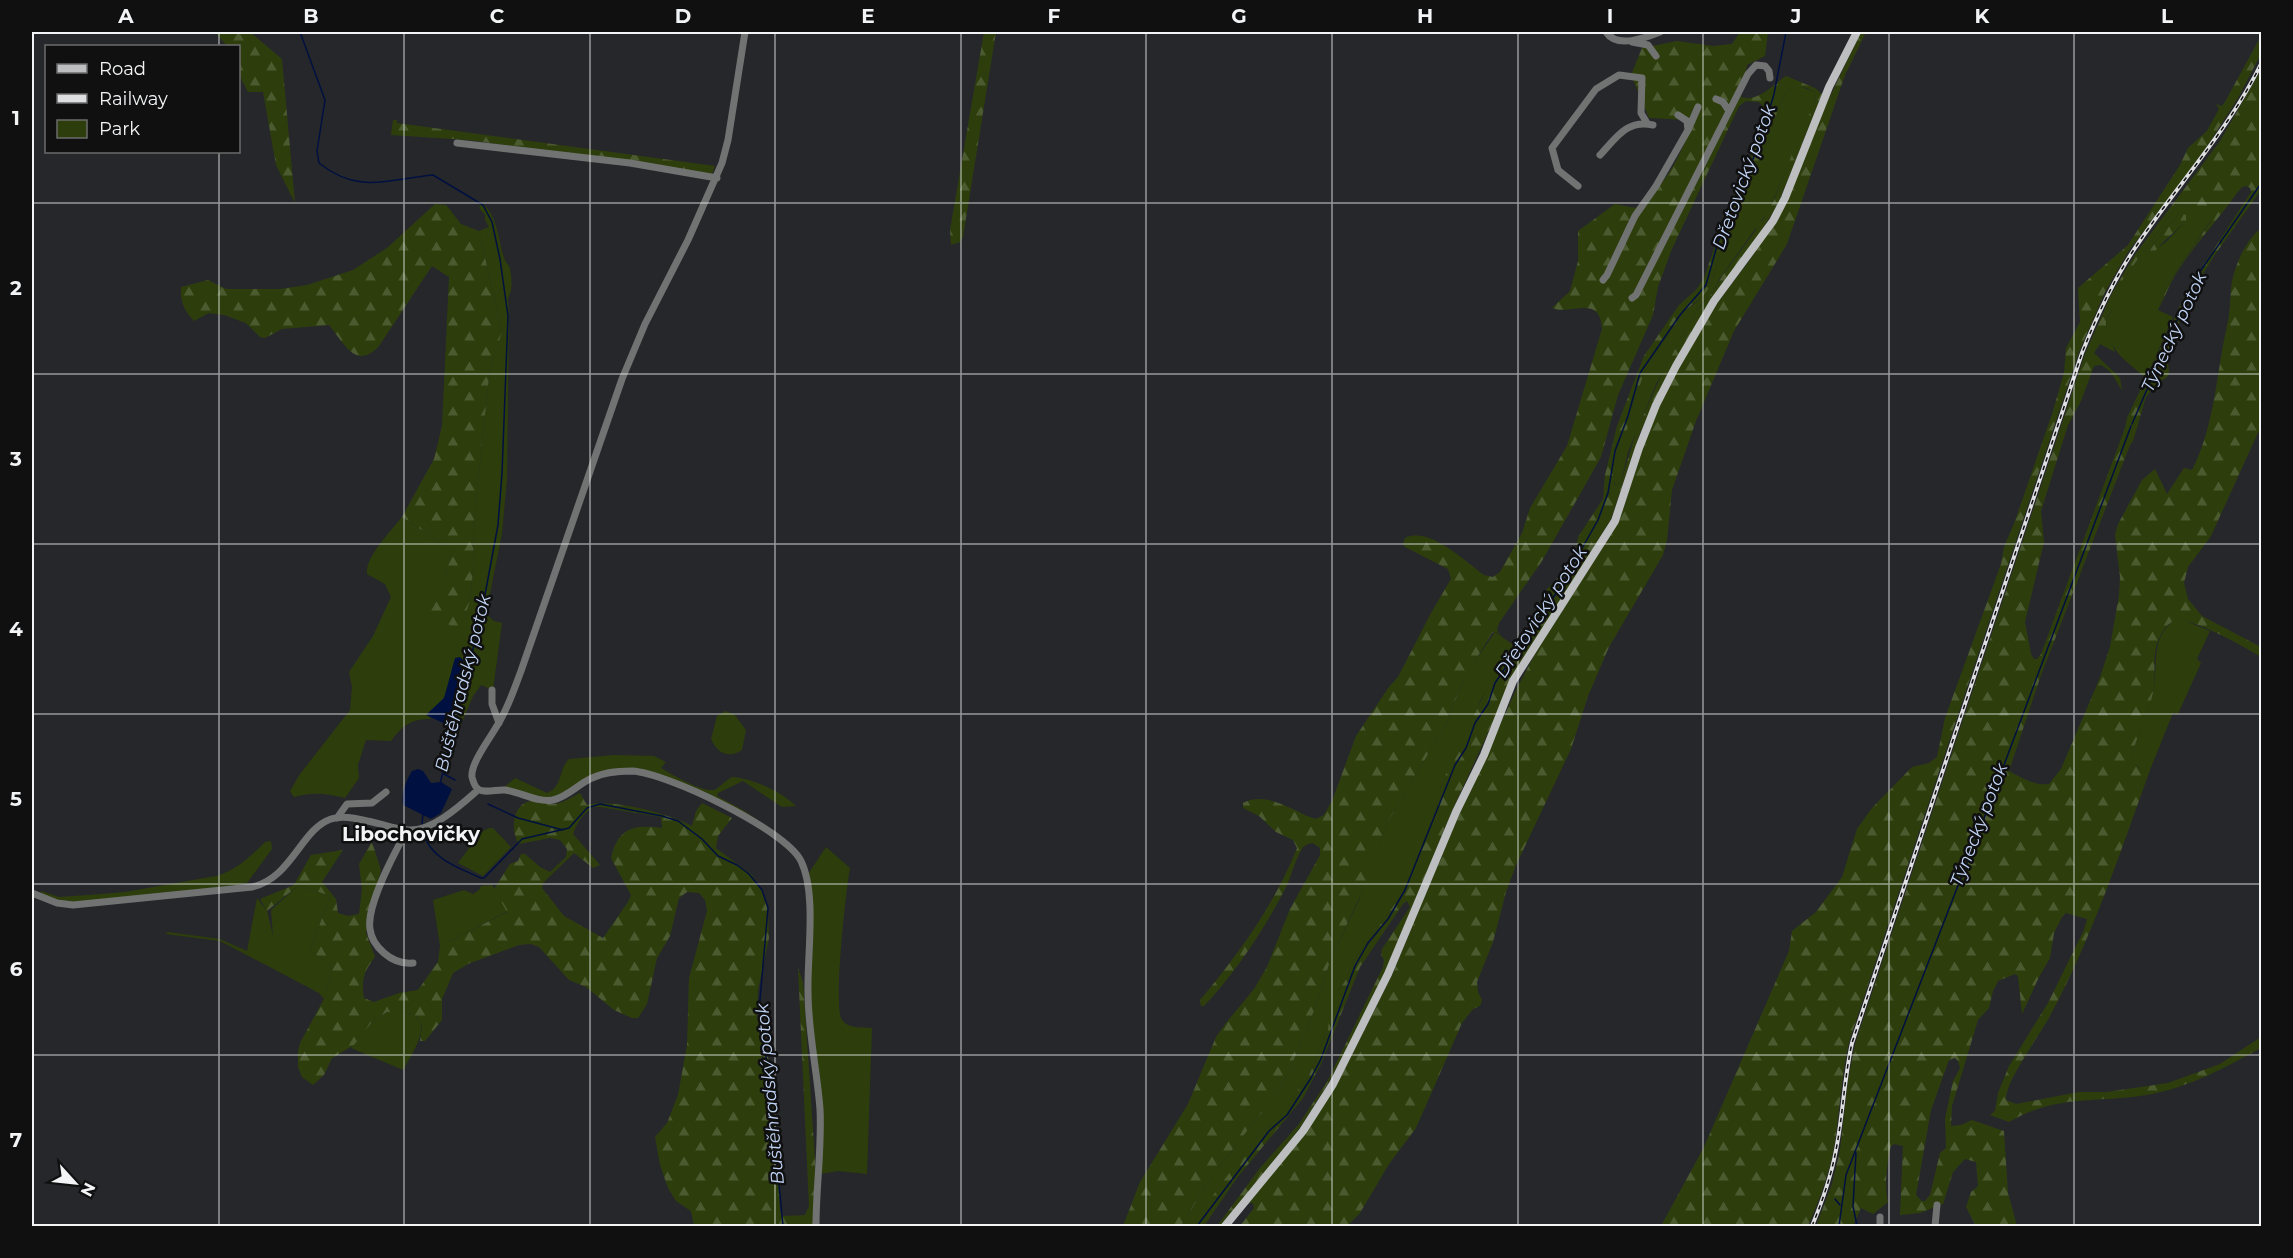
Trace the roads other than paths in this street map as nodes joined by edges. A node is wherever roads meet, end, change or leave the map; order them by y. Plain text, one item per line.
1 (745, 32) edge
2 (1606, 32) edge
3 (1660, 32) edge
4 (1857, 32) edge
5 (1622, 41) junction
6 (1656, 56) dead end
7 (1770, 78) dead end
8 (1716, 99) dead end
9 (1698, 107) dead end
10 (1729, 111) junction
11 (1678, 115) dead end
12 (1688, 130) junction
13 (457, 143) dead end
14 (1600, 155) dead end
15 (717, 178) junction
16 (1578, 186) dead end
17 (1603, 280) dead end
18 (1632, 298) dead end
19 (492, 690) dead end
20 (500, 723) junction
21 (478, 790) junction
22 (387, 792) dead end
23 (337, 818) junction
24 (406, 830) junction
25 (32, 893) edge
26 (413, 963) dead end
27 (1937, 1205) dead end
28 (1880, 1217) dead end
29 (816, 1227) edge
30 (1225, 1227) edge
31 (1880, 1227) edge
32 (1935, 1227) edge

1 - 15 street
2 - 5 street
3 - 5 street
4 - 30 main road
5 - 6 street
7 - 10 street
8 - 10 street
9 - 12 street
10 - 18 street
11 - 12 street
12 - 17 street
13 - 15 street
14 - 16 street
15 - 20 street
19 - 20 street
20 - 21 street
21 - 24 street
21 - 29 street
22 - 23 street
23 - 24 street
23 - 25 street
24 - 26 street
27 - 32 street
28 - 31 street

